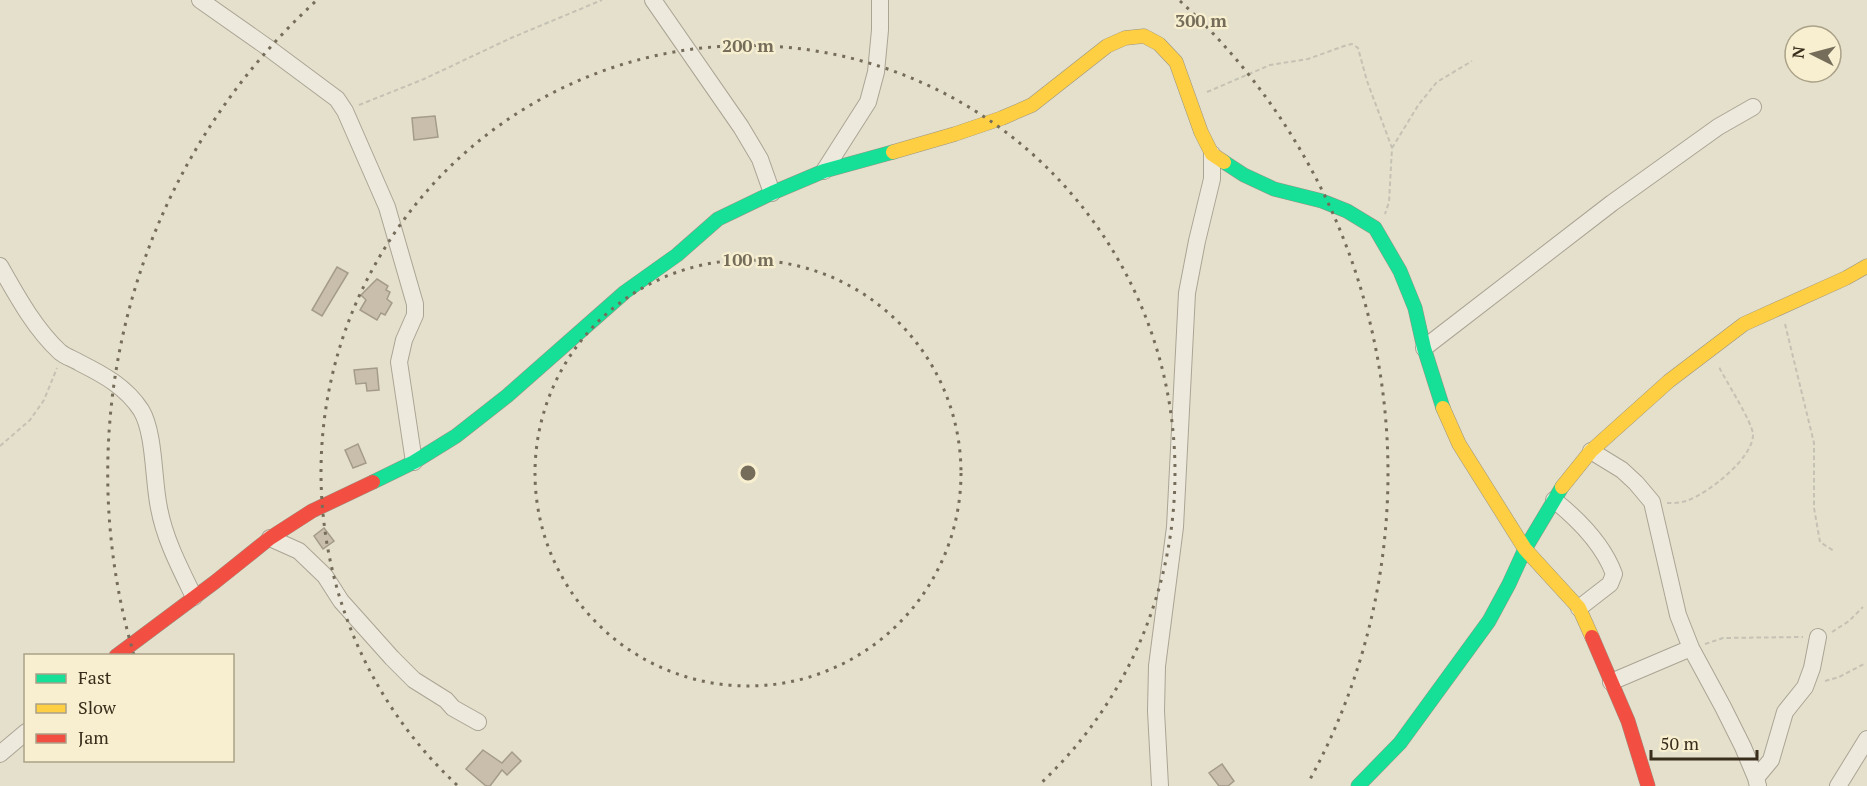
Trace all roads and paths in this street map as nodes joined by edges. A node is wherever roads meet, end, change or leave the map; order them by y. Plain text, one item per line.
1 (200, 0) edge
2 (602, 0) edge
3 (653, 0) edge
4 (880, 0) edge
5 (1472, 61) dead end
6 (1188, 92) junction
7 (1753, 107) dead end
8 (345, 111) junction
9 (1392, 148) junction
10 (1212, 154) junction
11 (824, 171) junction
12 (772, 193) junction
13 (1375, 228) junction
14 (0, 266) edge
15 (1867, 266) edge
16 (1781, 307) junction
17 (1424, 348) junction
18 (1710, 350) junction
19 (62, 354) junction
20 (0, 446) edge
21 (1592, 451) junction
22 (414, 462) junction
23 (1554, 500) junction
24 (1652, 502) junction
25 (270, 538) junction
26 (1525, 549) junction
27 (1834, 551) dead end
28 (195, 597) junction
29 (1863, 607) dead end
30 (1579, 608) junction
31 (1818, 637) junction
32 (1691, 648) junction
33 (119, 654) edge
34 (1864, 664) dead end
35 (1611, 682) junction
36 (1804, 687) junction
37 (478, 722) dead end
38 (24, 734) edge
39 (1867, 739) edge
40 (0, 754) edge
41 (1757, 782) edge
42 (1160, 786) edge
43 (1358, 786) edge
44 (1648, 786) edge
45 (1838, 786) edge

1 - 8 street
2 - 8 path
3 - 12 street
4 - 11 street
5 - 9 path
6 - 9 path
6 - 10 street
6 - 11 street
7 - 17 street
8 - 22 street
9 - 13 path
10 - 13 street
10 - 42 street
11 - 12 street
12 - 22 street
13 - 17 street
14 - 19 street
15 - 16 street
16 - 18 street
16 - 27 path
17 - 26 street
18 - 21 street
18 - 24 path
19 - 20 path
19 - 28 street
21 - 23 street
21 - 24 street
22 - 25 street
23 - 26 street
23 - 30 street
24 - 32 street
25 - 28 street
25 - 37 street
26 - 30 street
26 - 43 street
28 - 33 street
29 - 31 path
30 - 35 street
31 - 32 path
31 - 36 street
32 - 35 street
32 - 41 street
34 - 36 path
35 - 44 street
36 - 41 street
38 - 40 street
39 - 45 street

